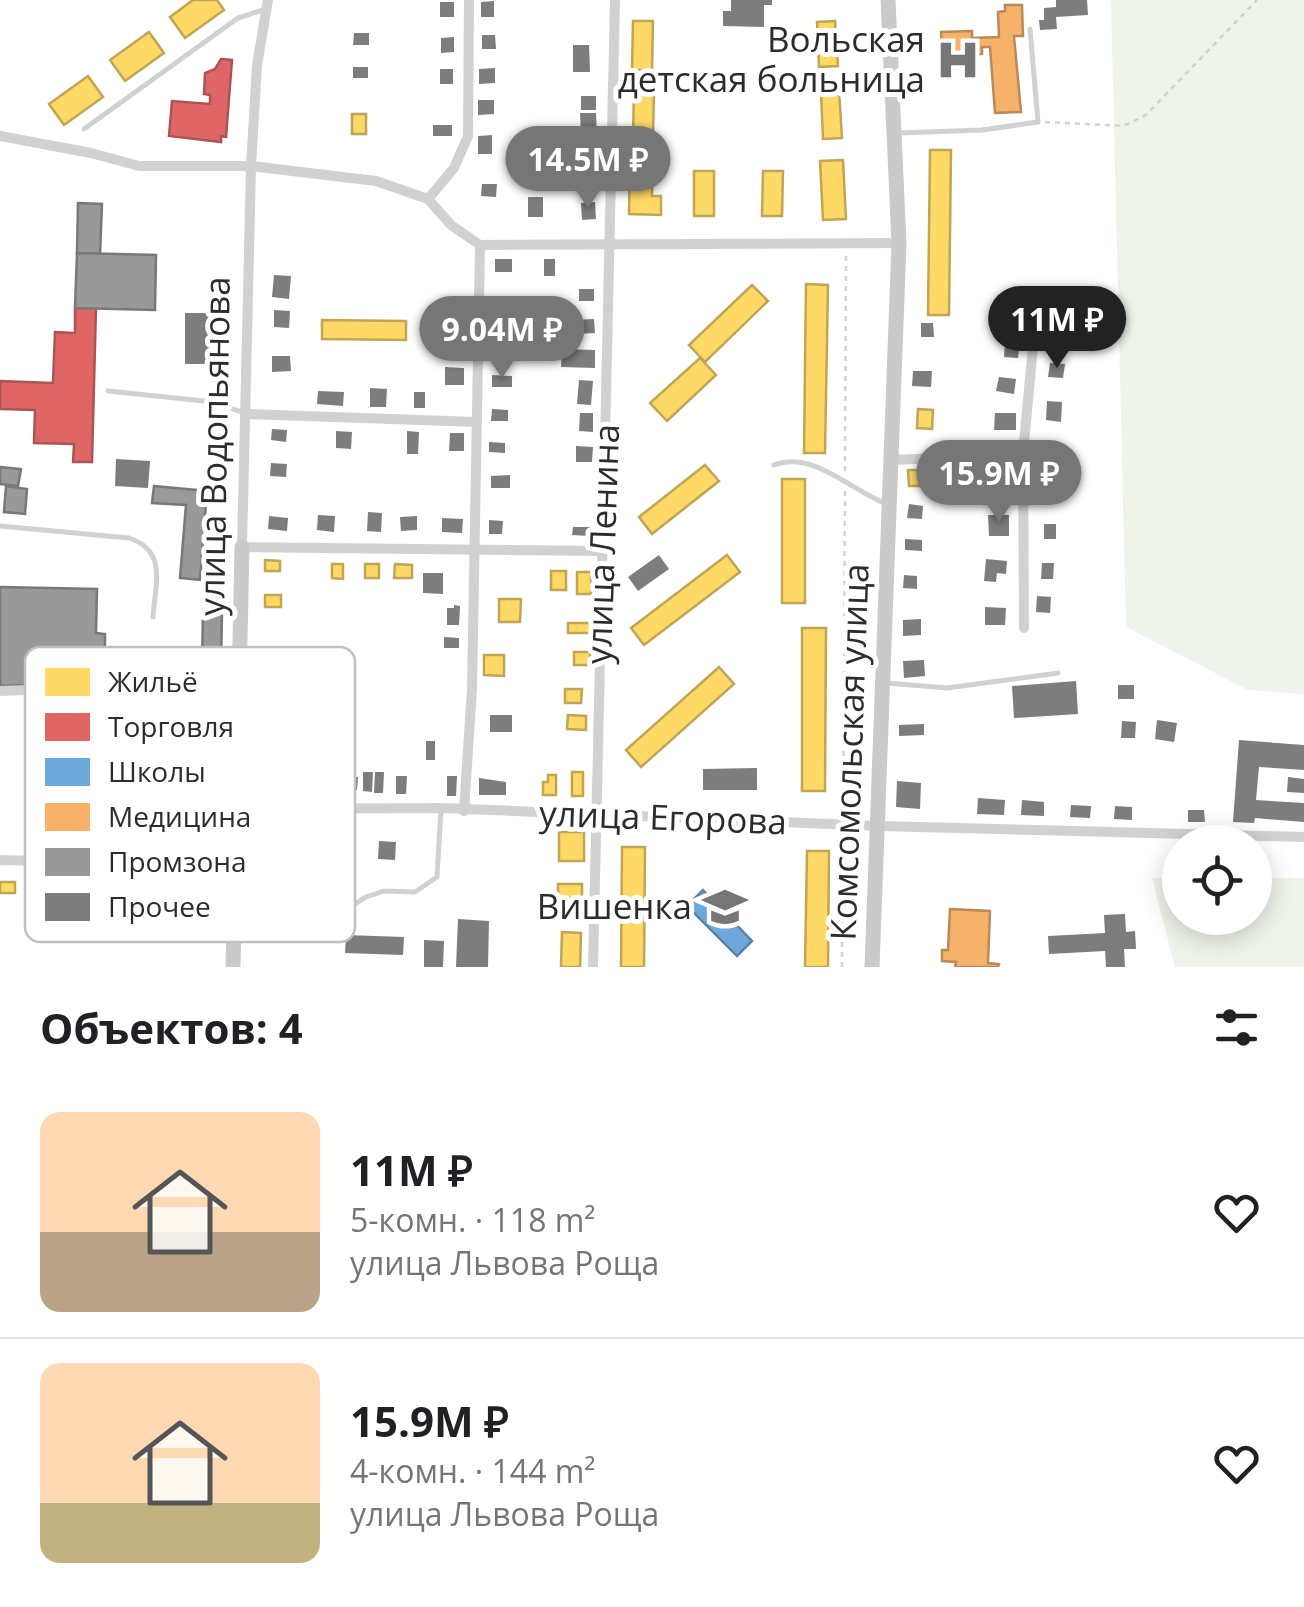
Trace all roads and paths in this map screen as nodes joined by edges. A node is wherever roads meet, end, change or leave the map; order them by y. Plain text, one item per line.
1 (469, 0) edge
2 (614, 0) edge
3 (888, 0) edge
4 (1257, 0) edge
5 (267, 4) edge
6 (1030, 30) dead end
7 (1038, 122) junction
8 (84, 129) dead end
9 (895, 133) junction
10 (0, 136) edge
11 (251, 166) junction
12 (428, 200) junction
13 (899, 242) junction
14 (846, 243) junction
15 (480, 245) junction
16 (611, 245) junction
17 (1038, 292) dead end
18 (108, 391) dead end
19 (246, 414) junction
20 (476, 422) junction
21 (1023, 454) junction
22 (892, 460) junction
23 (774, 465) dead end
24 (845, 482) junction
25 (890, 505) junction
26 (0, 526) edge
27 (242, 547) junction
28 (474, 548) junction
29 (604, 551) junction
30 (154, 617) dead end
31 (1024, 628) dead end
32 (240, 647) edge
33 (1058, 673) dead end
34 (883, 682) junction
35 (25, 690) edge
36 (0, 691) edge
37 (355, 808) edge
38 (441, 808) junction
39 (464, 811) junction
40 (596, 815) junction
41 (842, 824) junction
42 (878, 826) junction
43 (1304, 837) edge
44 (0, 860) edge
45 (25, 861) edge
46 (355, 904) edge
47 (842, 941) junction
48 (863, 941) dead end
49 (234, 942) edge
50 (233, 967) edge
51 (593, 967) edge
52 (842, 967) edge
53 (872, 967) edge

1 - 12 street
2 - 16 street, улица Ленина
3 - 9 main road, Комсомольская улица
4 - 7 path
5 - 8 lane
5 - 11 street, улица Водопьянова
6 - 7 lane
7 - 9 lane
9 - 13 main road, Комсомольская улица
10 - 11 street
11 - 12 street
11 - 19 street, улица Водопьянова
12 - 15 street
13 - 14 street
13 - 22 main road, Комсомольская улица
14 - 16 street
14 - 24 path
15 - 16 street
15 - 20 street
16 - 29 street, улица Ленина
17 - 21 street
18 - 19 lane
19 - 20 street
19 - 27 street, улица Водопьянова
20 - 28 street
21 - 22 street
21 - 31 street
22 - 25 main road, Комсомольская улица
23 - 24 lane
24 - 25 lane
24 - 41 path
25 - 34 main road, Комсомольская улица
26 - 30 lane
27 - 28 street
27 - 32 main road, улица Водопьянова
28 - 29 street
28 - 39 street
29 - 40 street, улица Ленина
33 - 34 lane
34 - 42 main road, Комсомольская улица
35 - 36 street
37 - 38 street, улица Егорова
38 - 39 street, улица Егорова
38 - 46 lane
39 - 40 street, улица Егорова
40 - 41 street, улица Егорова
40 - 51 street, улица Ленина
41 - 42 street, улица Егорова
41 - 47 path
42 - 43 street, улица Егорова
42 - 53 main road, Комсомольская улица
44 - 45 street
47 - 48 path
47 - 52 path
49 - 50 main road, улица Водопьянова

